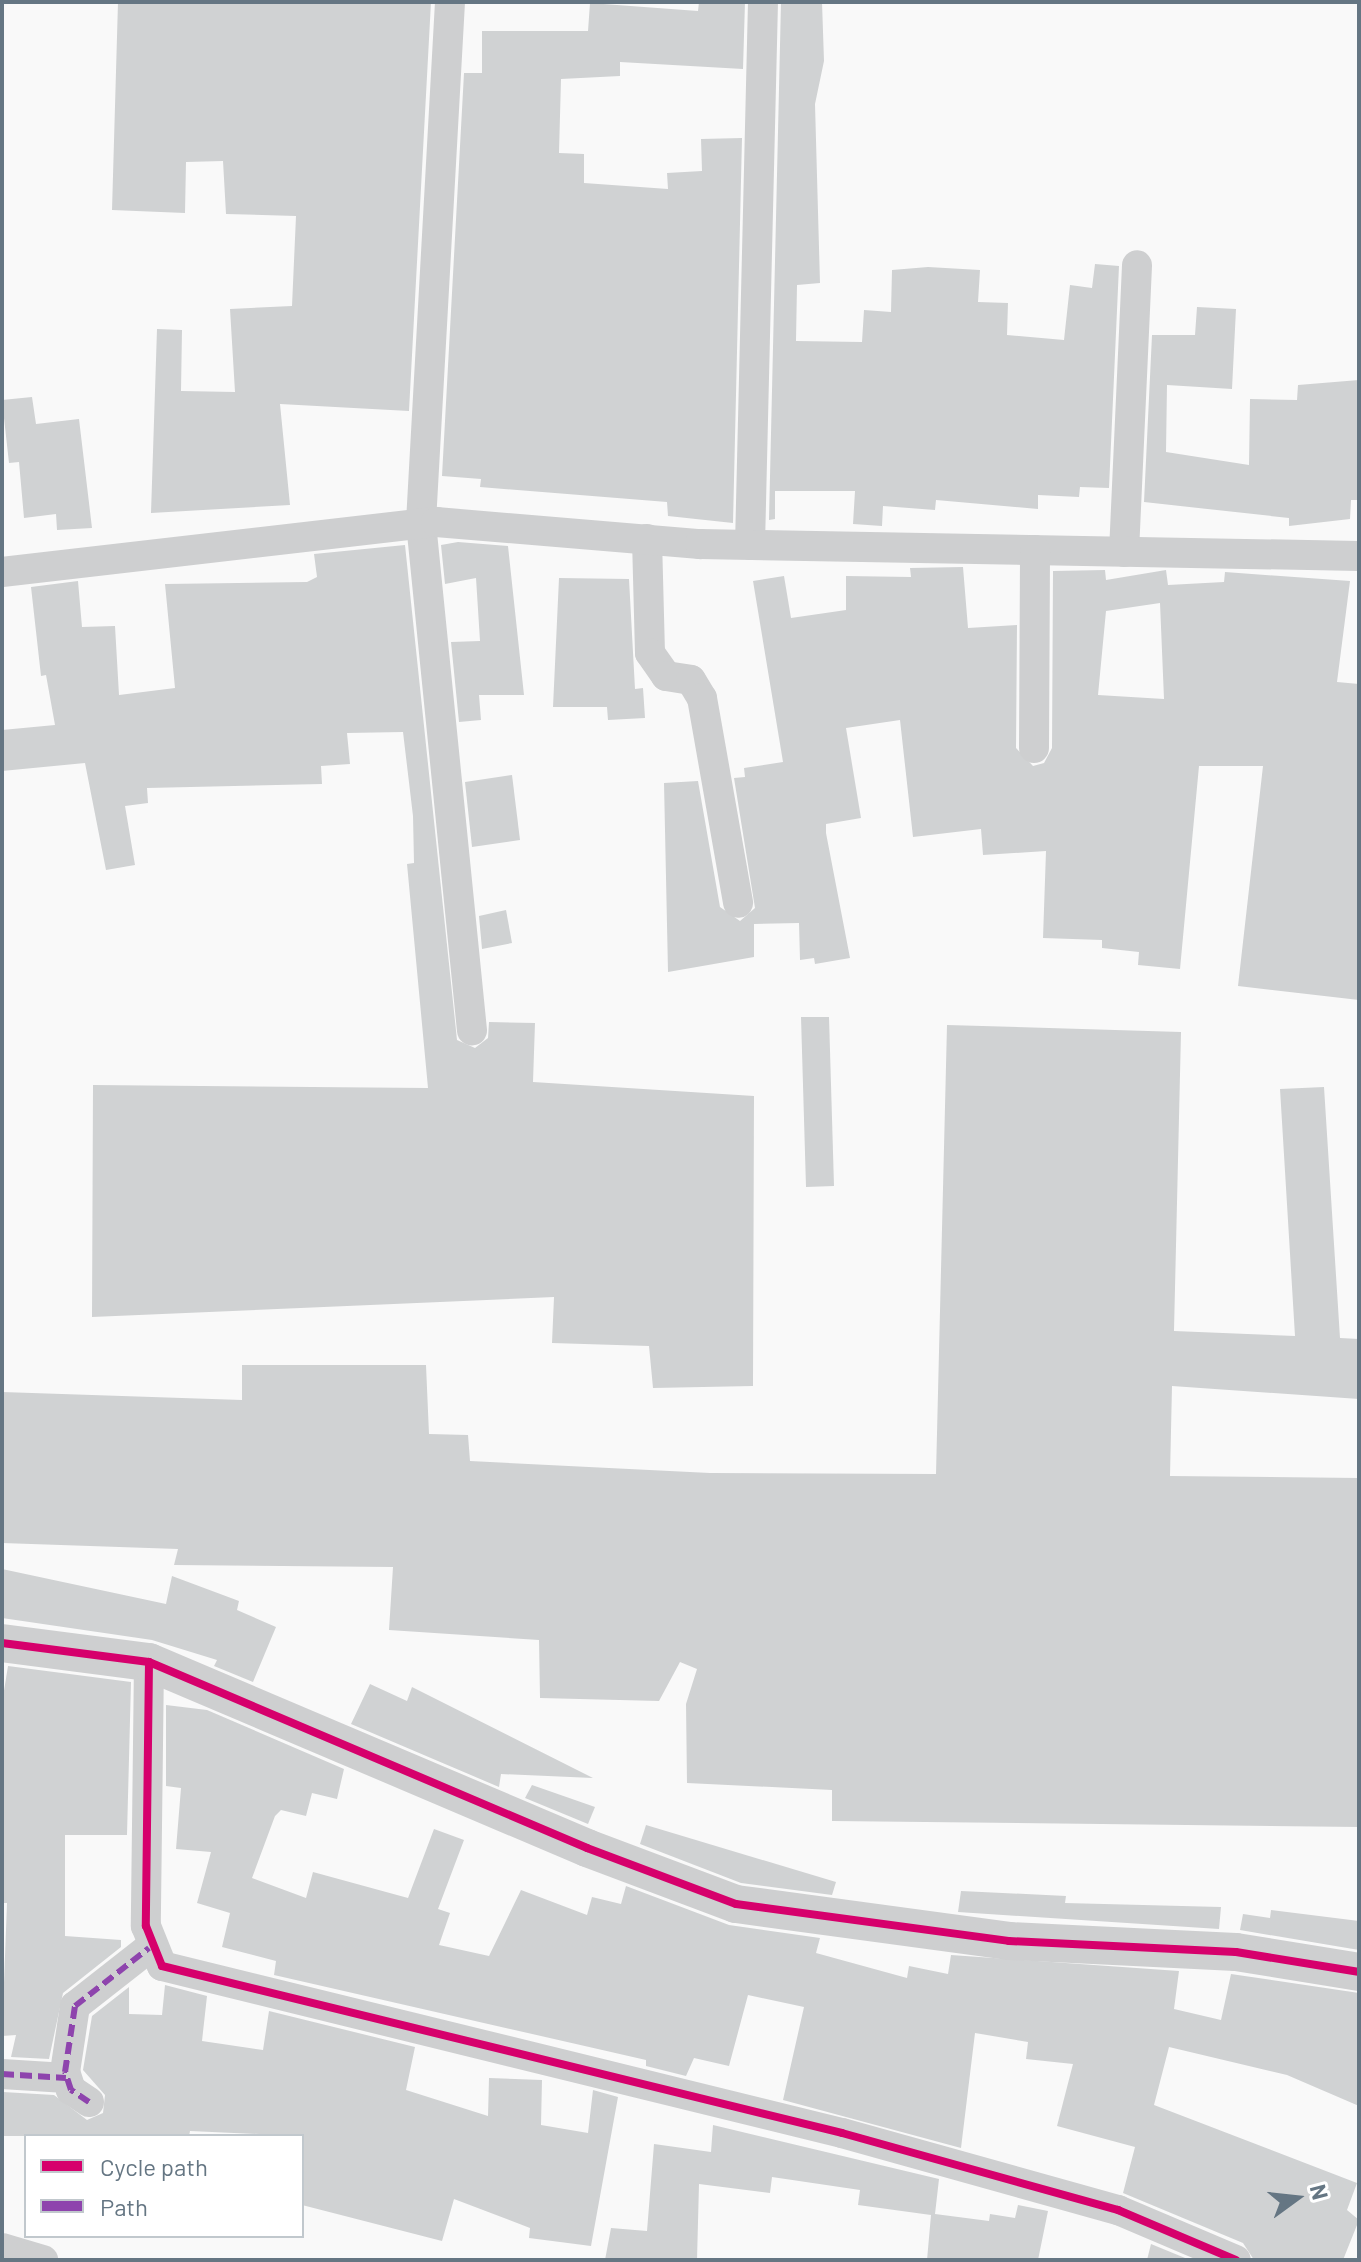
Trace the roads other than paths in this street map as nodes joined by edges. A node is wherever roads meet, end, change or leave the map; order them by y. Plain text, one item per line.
1 (450, 2) edge
2 (763, 2) edge
3 (1137, 265) dead end
4 (421, 523) junction
5 (647, 539) junction
6 (750, 545) junction
7 (1035, 550) junction
8 (1124, 552) junction
9 (1359, 556) edge
10 (2, 572) edge
11 (1034, 748) dead end
12 (738, 903) dead end
13 (472, 1030) dead end
14 (2, 1643) edge
15 (149, 1662) junction
16 (149, 1948) junction
17 (1359, 1972) edge
18 (2, 2074) edge
19 (66, 2078) junction
20 (89, 2102) dead end
21 (2, 2248) edge
22 (43, 2260) edge
23 (1236, 2260) edge

1 - 4 street
2 - 6 street
3 - 8 street
4 - 5 street
4 - 10 street
4 - 13 street
5 - 6 street
5 - 12 street
6 - 7 street
7 - 8 street
7 - 11 street
8 - 9 street
14 - 15 street
15 - 16 street
15 - 17 street
16 - 19 street
16 - 23 street
18 - 19 street
19 - 20 street
21 - 22 street

